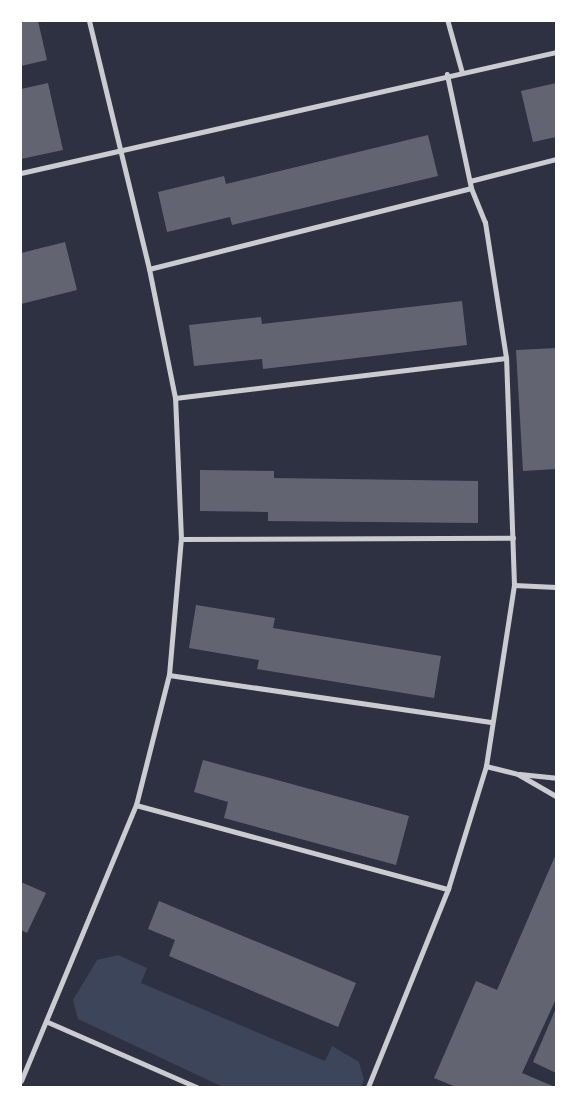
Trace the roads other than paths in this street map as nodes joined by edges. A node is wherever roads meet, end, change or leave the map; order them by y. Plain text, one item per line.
1 (89, 21) edge
2 (448, 21) edge
3 (556, 52) edge
4 (462, 71) junction
5 (447, 75) junction
6 (121, 149) junction
7 (556, 159) edge
8 (21, 173) edge
9 (470, 181) junction
10 (471, 188) junction
11 (149, 269) junction
12 (506, 358) junction
13 (175, 398) junction
14 (513, 538) junction
15 (181, 539) junction
16 (514, 585) junction
17 (556, 587) edge
18 (169, 675) junction
19 (491, 722) junction
20 (486, 766) junction
21 (518, 774) junction
22 (556, 778) edge
23 (556, 796) edge
24 (136, 805) junction
25 (447, 889) junction
26 (48, 1022) junction
27 (21, 1081) edge
28 (197, 1087) edge
29 (368, 1087) edge

1 - 6 lane
2 - 4 lane
3 - 4 lane
4 - 5 lane
5 - 6 lane
5 - 9 lane
6 - 8 lane
6 - 11 lane
7 - 9 lane
9 - 10 lane
10 - 11 lane
10 - 12 lane
11 - 13 lane
12 - 13 lane
12 - 14 lane
13 - 15 lane
14 - 15 lane
14 - 16 lane
15 - 18 lane
16 - 17 lane
16 - 19 lane
18 - 19 lane
18 - 24 lane
19 - 20 lane
20 - 21 lane
20 - 25 lane
21 - 22 lane
21 - 23 lane
24 - 25 lane
24 - 26 lane
25 - 29 lane
26 - 27 lane
26 - 28 lane

